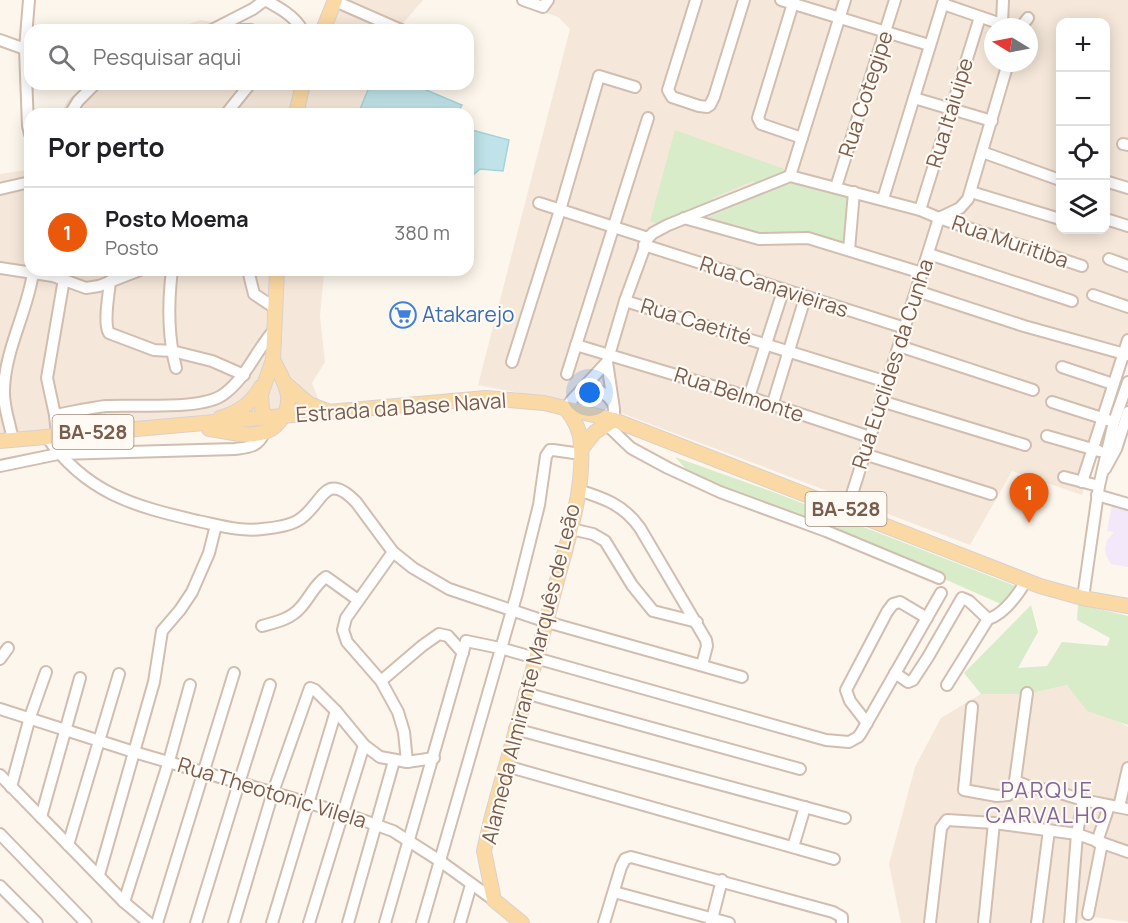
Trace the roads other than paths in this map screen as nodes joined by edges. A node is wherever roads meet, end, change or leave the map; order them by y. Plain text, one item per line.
1 (41, 0) edge
2 (265, 0) edge
3 (335, 0) edge
4 (523, 0) edge
5 (548, 0) edge
6 (696, 0) edge
7 (744, 0) edge
8 (781, 0) edge
9 (845, 0) edge
10 (895, 0) edge
11 (1003, 0) edge
12 (794, 2) edge
13 (944, 2) edge
14 (29, 3) edge
15 (980, 17) junction
16 (984, 18) edge
17 (1005, 18) edge
18 (839, 19) junction
19 (27, 24) edge
20 (224, 24) edge
21 (299, 24) edge
22 (325, 24) edge
23 (388, 24) edge
24 (886, 32) junction
25 (0, 40) edge
26 (929, 45) junction
27 (24, 49) edge
28 (1006, 72) edge
29 (635, 87) dead end
30 (26, 90) edge
31 (88, 90) edge
32 (245, 90) edge
33 (302, 90) edge
34 (914, 98) junction
35 (27, 108) edge
36 (74, 108) edge
37 (231, 108) edge
38 (297, 108) edge
39 (951, 109) junction
40 (648, 118) dead end
41 (992, 121) junction
42 (802, 138) junction
43 (982, 152) junction
44 (790, 176) junction
45 (1056, 179) edge
46 (24, 183) edge
47 (1110, 183) edge
48 (837, 187) junction
49 (1128, 188) edge
50 (0, 189) edge
51 (854, 192) junction
52 (971, 192) junction
53 (883, 199) junction
54 (539, 203) dead end
55 (560, 210) junction
56 (920, 210) junction
57 (684, 218) junction
58 (939, 218) junction
59 (1056, 218) edge
60 (1110, 220) edge
61 (1128, 226) edge
62 (613, 228) junction
63 (646, 242) junction
64 (849, 250) junction
65 (928, 254) junction
66 (1109, 260) dead end
67 (1082, 266) dead end
68 (1128, 266) edge
69 (0, 268) edge
70 (24, 272) edge
71 (922, 273) junction
72 (32, 276) edge
73 (48, 276) edge
74 (124, 276) edge
75 (171, 276) edge
76 (250, 276) edge
77 (277, 276) edge
78 (64, 279) junction
79 (110, 281) junction
80 (783, 291) junction
81 (917, 291) junction
82 (1093, 295) dead end
83 (806, 298) junction
84 (625, 301) junction
85 (1071, 301) dead end
86 (1128, 307) edge
87 (275, 308) junction
88 (275, 328) junction
89 (904, 328) junction
90 (1128, 340) edge
91 (766, 344) junction
92 (576, 345) junction
93 (899, 346) junction
94 (172, 351) junction
95 (790, 352) junction
96 (1126, 354) edge
97 (608, 358) junction
98 (273, 360) junction
99 (512, 362) dead end
100 (1062, 367) dead end
101 (176, 368) dead end
102 (567, 374) dead end
103 (244, 375) junction
104 (887, 382) junction
105 (1128, 382) edge
106 (263, 384) junction
107 (285, 384) junction
108 (1113, 384) junction
109 (1033, 390) dead end
110 (575, 396) junction
111 (749, 397) junction
112 (881, 401) junction
113 (1052, 402) dead end
114 (613, 403) junction
115 (772, 406) junction
116 (566, 409) junction
117 (1128, 411) edge
118 (329, 412) junction
119 (55, 415) junction
120 (283, 417) junction
121 (266, 418) junction
122 (1102, 418) junction
123 (610, 422) junction
124 (1114, 422) junction
125 (186, 426) junction
126 (264, 433) junction
127 (1047, 435) dead end
128 (52, 436) junction
129 (870, 437) junction
130 (7, 440) edge
131 (1025, 445) dead end
132 (1093, 450) junction
133 (581, 451) junction
134 (1106, 453) junction
135 (58, 454) junction
136 (864, 454) junction
137 (0, 466) edge
138 (1101, 474) junction
139 (1064, 477) dead end
140 (1082, 482) junction
141 (578, 490) junction
142 (1098, 490) junction
143 (991, 494) dead end
144 (1128, 504) edge
145 (847, 510) junction
146 (216, 525) junction
147 (571, 529) junction
148 (393, 552) junction
149 (939, 578) dead end
150 (1026, 581) junction
151 (941, 593) dead end
152 (1083, 598) junction
153 (358, 600) junction
154 (1127, 606) edge
155 (513, 610) junction
156 (927, 618) junction
157 (988, 619) junction
158 (547, 622) junction
159 (697, 622) junction
160 (262, 626) dead end
161 (8, 648) dead end
162 (500, 648) junction
163 (463, 653) junction
164 (536, 658) junction
165 (0, 659) edge
166 (702, 665) junction
167 (46, 672) dead end
168 (234, 673) dead end
169 (895, 673) junction
170 (119, 674) dead end
171 (742, 677) dead end
172 (80, 678) dead end
173 (381, 681) junction
174 (947, 684) dead end
175 (190, 685) dead end
176 (270, 685) dead end
177 (525, 693) junction
178 (1027, 693) dead end
179 (972, 707) dead end
180 (0, 709) edge
181 (336, 711) junction
182 (30, 717) junction
183 (867, 723) junction
184 (64, 729) junction
185 (515, 729) junction
186 (99, 740) junction
187 (364, 745) junction
188 (134, 752) junction
189 (434, 758) junction
190 (169, 761) junction
191 (394, 761) junction
192 (407, 762) junction
193 (506, 766) junction
194 (1128, 768) edge
195 (800, 769) dead end
196 (204, 772) junction
197 (0, 775) edge
198 (1015, 781) junction
199 (238, 783) junction
200 (11, 787) junction
201 (273, 792) junction
202 (1083, 800) junction
203 (307, 802) junction
204 (804, 807) junction
205 (1118, 807) edge
206 (343, 813) junction
207 (41, 817) junction
208 (845, 818) dead end
209 (994, 823) junction
210 (376, 825) junction
211 (1049, 830) junction
212 (1077, 834) junction
213 (1, 836) edge
214 (410, 840) junction
215 (1100, 842) junction
216 (68, 845) junction
217 (793, 847) junction
218 (1128, 852) edge
219 (834, 859) dead end
220 (440, 861) junction
221 (99, 875) junction
222 (489, 880) junction
223 (722, 880) junction
224 (0, 886) edge
225 (473, 886) junction
226 (614, 892) junction
227 (494, 900) junction
228 (124, 902) junction
229 (1088, 915) dead end
230 (712, 921) edge
231 (37, 923) edge
232 (86, 923) edge
233 (149, 923) edge
234 (157, 923) edge
235 (196, 923) edge
236 (234, 923) edge
237 (272, 923) edge
238 (309, 923) edge
239 (348, 923) edge
240 (385, 923) edge
241 (422, 923) edge
242 (460, 923) edge
243 (522, 923) edge
244 (604, 923) edge
245 (729, 923) edge
246 (843, 923) edge
247 (930, 923) edge
248 (984, 923) edge
249 (1037, 923) edge
250 (1070, 923) edge

1 - 14 street
2 - 20 street
2 - 21 street
3 - 22 main road
3 - 23 street
4 - 5 street
6 - 7 street
8 - 12 street
9 - 18 street
10 - 24 street, Rua Cotegipe
11 - 17 street
12 - 18 street
12 - 42 street
13 - 15 street
13 - 26 street
14 - 19 street
15 - 16 street
15 - 39 street, Rua Itaiuipe
18 - 24 street
18 - 42 street
24 - 26 street
24 - 48 street, Rua Cotegipe
25 - 27 street
26 - 34 street
28 - 41 street
29 - 55 street
30 - 35 street
31 - 36 street
32 - 37 street
33 - 38 main road
34 - 39 street
34 - 53 street
39 - 41 street
39 - 56 street, Rua Itaiuipe
40 - 62 street
41 - 43 street
42 - 44 street
43 - 45 street
43 - 52 street
44 - 48 street, Rua Muritiba
44 - 57 street
46 - 50 street
47 - 49 street
48 - 51 street, Rua Muritiba
51 - 53 street, Rua Muritiba
51 - 64 street
52 - 58 street
52 - 59 street
53 - 56 street, Rua Muritiba
54 - 55 street, Rua Canavieiras
55 - 62 street, Rua Canavieiras
55 - 99 street
56 - 58 street, Rua Muritiba
57 - 63 street
57 - 64 street
58 - 65 street, Rua Euclides da Cunha
58 - 67 street, Rua Muritiba
60 - 61 street
62 - 63 street, Rua Canavieiras
62 - 92 street
63 - 80 street, Rua Canavieiras
63 - 84 street
64 - 71 street
65 - 71 street, Rua Euclides da Cunha
65 - 85 street
66 - 68 street
69 - 70 street
71 - 81 street, Rua Euclides da Cunha
72 - 130 street
73 - 78 street
74 - 79 street
75 - 94 street
76 - 87 street
77 - 87 main road
78 - 79 street
78 - 119 street
79 - 94 street
80 - 83 street, Rua Canavieiras
80 - 91 street
81 - 89 street, Rua Euclides da Cunha
81 - 96 street
82 - 86 street
83 - 89 street, Rua Canavieiras
83 - 95 street
84 - 91 street, Rua Caetité
84 - 97 street
87 - 88 main road
88 - 98 main road
88 - 103 street
89 - 93 street, Rua Euclides da Cunha
90 - 96 street
91 - 95 street, Rua Caetité
91 - 111 street
92 - 97 street, Rua Belmonte
92 - 102 street
93 - 104 street, Rua Euclides da Cunha
93 - 109 street
94 - 101 street
94 - 103 street
95 - 104 street, Rua Caetité
95 - 115 street
96 - 108 street
97 - 110 street
97 - 111 street, Rua Belmonte
97 - 114 street
98 - 106 main road
98 - 107 main road
100 - 108 street
103 - 119 street
104 - 112 street, Rua Euclides da Cunha
105 - 124 street
106 - 121 main road
106 - 125 main road
107 - 118 main road
107 - 120 main road
108 - 122 street
110 - 114 street
110 - 116 street
111 - 115 street, Rua Belmonte
112 - 129 street, Rua Euclides da Cunha
112 - 131 street
113 - 122 street
114 - 123 street
115 - 129 street, Rua Belmonte
116 - 118 main road, Estrada da Base Naval / BA-528
116 - 123 main road, Estrada da Base Naval / BA-528
116 - 133 main road, Alameda Almirante Marquês de Leão
117 - 138 street
118 - 120 main road, Estrada da Base Naval / BA-528
119 - 128 street
120 - 121 main road, Estrada da Base Naval / BA-528
120 - 126 main road
121 - 125 main road, Estrada da Base Naval / BA-528
122 - 124 street
122 - 132 street
123 - 133 main road
123 - 145 main road, Estrada da Base Naval / BA-528
123 - 149 street
124 - 134 street
125 - 126 main road
125 - 128 main road, Estrada da Base Naval / BA-528
126 - 135 street
127 - 132 street
128 - 130 main road, Estrada da Base Naval / BA-528
128 - 135 street
129 - 136 street, Rua Euclides da Cunha
132 - 134 street
132 - 140 street
133 - 141 main road, Alameda Almirante Marquês de Leão
133 - 155 street
134 - 138 street
135 - 137 street
135 - 146 street
136 - 143 street
136 - 145 street, Rua Euclides da Cunha
138 - 142 street
139 - 140 street
140 - 142 street
141 - 147 main road, Alameda Almirante Marquês de Leão
141 - 159 street
142 - 144 street
142 - 152 street
145 - 150 main road, Estrada da Base Naval / BA-528
146 - 148 street
146 - 188 street
147 - 158 main road, Alameda Almirante Marquês de Leão
147 - 159 street
148 - 153 street
148 - 155 street
150 - 152 main road, Estrada da Base Naval / BA-528
150 - 157 street
151 - 156 street
152 - 154 main road, Estrada da Base Naval / BA-528
153 - 160 street
153 - 173 street
155 - 158 street
155 - 162 street
156 - 169 street
156 - 183 street
157 - 169 street
157 - 174 street
158 - 164 main road, Alameda Almirante Marquês de Leão
158 - 166 street
159 - 166 street
161 - 165 street
162 - 163 street
162 - 164 street
162 - 220 street
163 - 173 street
163 - 189 street
164 - 177 main road, Alameda Almirante Marquês de Leão
164 - 183 street
166 - 171 street
167 - 182 street
168 - 196 street
169 - 183 street
170 - 186 street
172 - 184 street
173 - 192 street
175 - 190 street
176 - 199 street
177 - 185 main road, Alameda Almirante Marquês de Leão
177 - 195 street
178 - 198 street
179 - 198 street
180 - 182 street, Rua Theotonic Vilela
181 - 187 street
181 - 201 street
181 - 203 street
182 - 184 street, Rua Theotonic Vilela
182 - 200 street
184 - 186 street, Rua Theotonic Vilela
184 - 207 street
185 - 193 main road, Alameda Almirante Marquês de Leão
185 - 204 street
186 - 188 street, Rua Theotonic Vilela
186 - 216 street
187 - 191 street
187 - 206 street
188 - 190 street, Rua Theotonic Vilela
188 - 221 street
189 - 192 street
189 - 214 street
190 - 196 street, Rua Theotonic Vilela
190 - 228 street
191 - 192 street
191 - 210 street
193 - 217 street
193 - 222 main road, Alameda Almirante Marquês de Leão
194 - 205 street
196 - 199 street, Rua Theotonic Vilela
196 - 234 street
197 - 200 street
198 - 202 street
199 - 201 street, Rua Theotonic Vilela
199 - 235 street
200 - 207 street
201 - 203 street, Rua Theotonic Vilela
201 - 236 street
202 - 205 street
202 - 212 street
203 - 206 street, Rua Theotonic Vilela
203 - 237 street
204 - 208 street
204 - 217 street
205 - 215 street
206 - 210 street, Rua Theotonic Vilela
206 - 238 street
207 - 216 street
209 - 211 street
209 - 247 street
209 - 248 street
210 - 214 street, Rua Theotonic Vilela
210 - 239 street
211 - 212 street
211 - 249 street
212 - 215 street
212 - 250 street
213 - 232 street
214 - 220 street, Rua Theotonic Vilela
214 - 240 street
215 - 218 street
215 - 229 street
216 - 221 street
217 - 219 street
220 - 225 street, Rua Theotonic Vilela
220 - 241 street
221 - 228 street
222 - 225 street
222 - 227 main road, Alameda Almirante Marquês de Leão
223 - 226 street
223 - 230 street
223 - 246 street
224 - 231 street
225 - 227 street, Rua Theotonic Vilela
225 - 242 street
226 - 230 street
226 - 244 street
227 - 243 main road, Rua Theotonic Vilela
228 - 233 street
230 - 245 street

